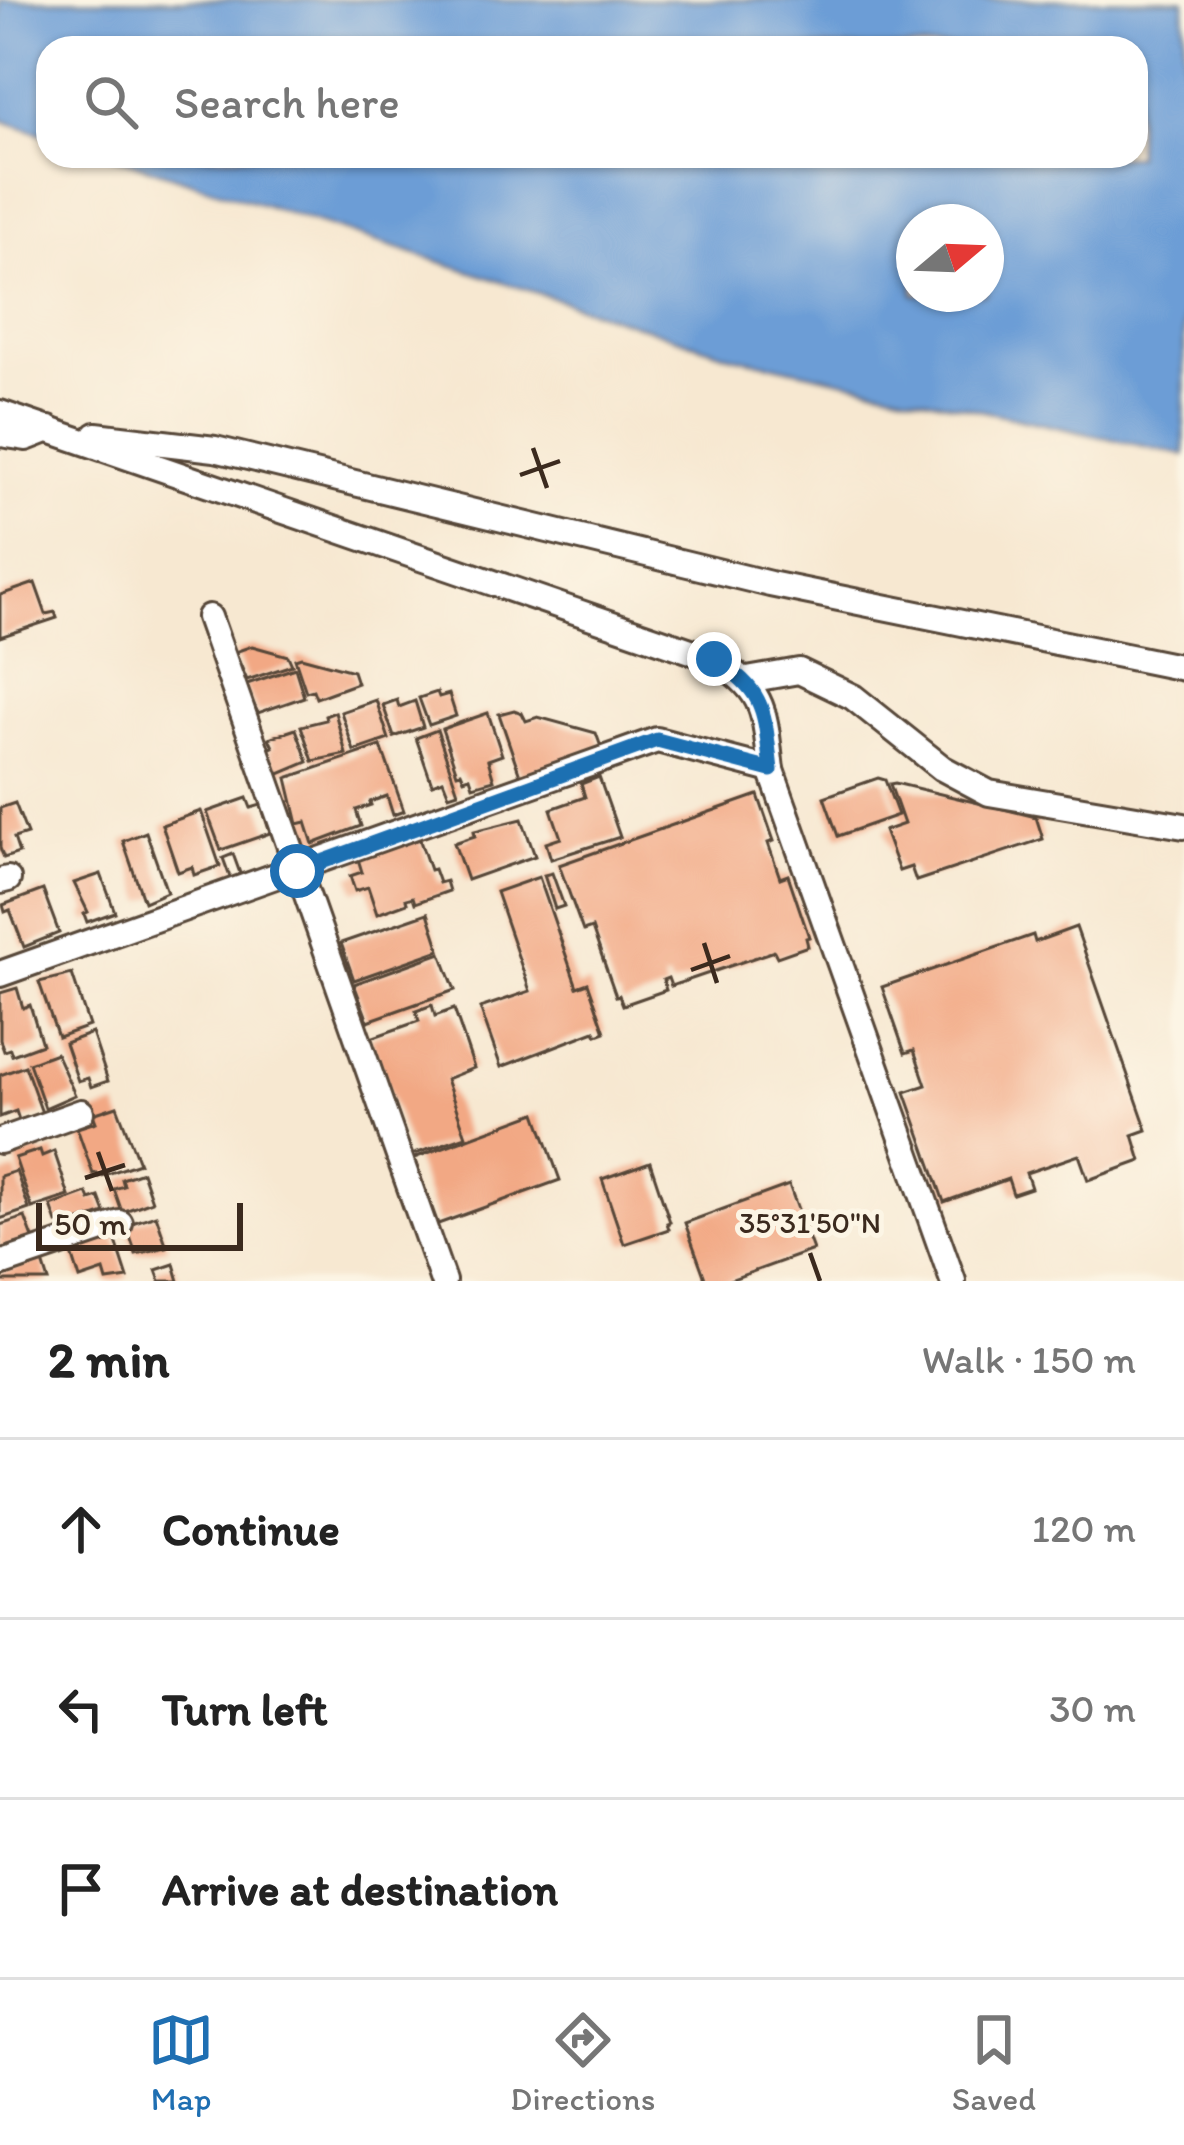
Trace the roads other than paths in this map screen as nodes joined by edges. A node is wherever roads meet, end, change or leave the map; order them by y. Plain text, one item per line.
1 (0, 413) edge
2 (51, 429) junction
3 (0, 434) edge
4 (209, 617) dead end
5 (1184, 668) edge
6 (747, 680) junction
7 (771, 770) junction
8 (1184, 826) edge
9 (297, 871) junction
10 (0, 974) edge
11 (81, 1112) dead end
12 (0, 1141) edge
13 (120, 1223) dead end
14 (0, 1264) edge
15 (443, 1281) edge
16 (953, 1281) edge

1 - 2 street
2 - 3 street
2 - 5 street
2 - 6 street
4 - 9 street
6 - 7 street
6 - 8 street
7 - 9 street
7 - 16 street
9 - 10 street
9 - 15 street
11 - 12 street
13 - 14 street

